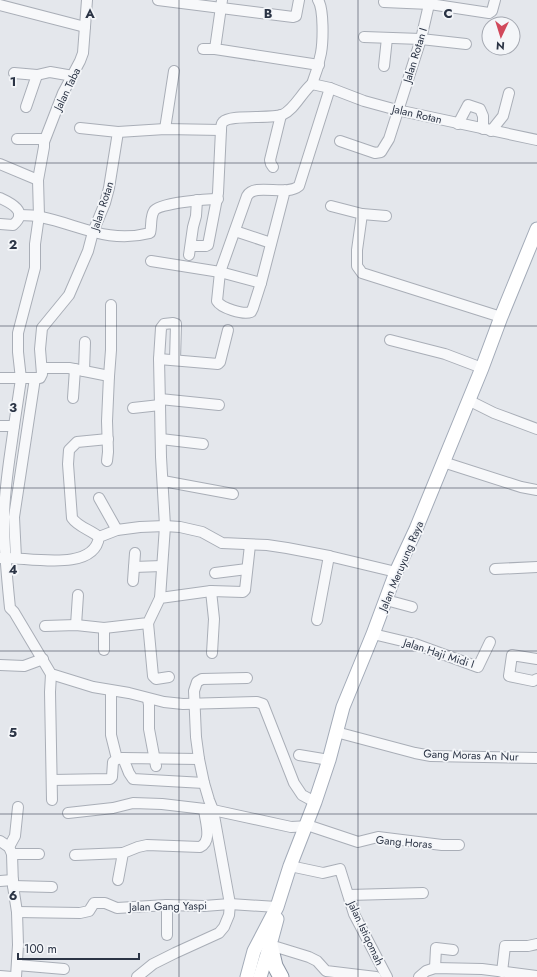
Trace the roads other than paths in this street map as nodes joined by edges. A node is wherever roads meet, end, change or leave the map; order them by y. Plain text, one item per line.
1 (87, 0) edge
2 (158, 0) edge
3 (299, 0) edge
4 (318, 0) edge
5 (495, 0) edge
6 (384, 2) dead end
7 (430, 2) edge
8 (221, 4) edge
9 (0, 5) edge
10 (85, 30) junction
11 (364, 37) dead end
12 (387, 38) junction
13 (420, 39) junction
14 (466, 44) dead end
15 (203, 49) dead end
16 (215, 49) junction
17 (319, 65) junction
18 (384, 66) dead end
19 (174, 71) dead end
20 (14, 72) dead end
21 (37, 75) junction
22 (73, 76) junction
23 (312, 84) junction
24 (330, 88) junction
25 (510, 93) dead end
26 (26, 107) dead end
27 (397, 110) junction
28 (281, 115) junction
29 (458, 124) junction
30 (80, 128) dead end
31 (165, 129) junction
32 (221, 130) junction
33 (487, 130) junction
34 (118, 132) junction
35 (17, 139) dead end
36 (537, 140) edge
37 (340, 141) dead end
38 (44, 142) junction
39 (1, 161) edge
40 (273, 167) dead end
41 (38, 180) junction
42 (285, 190) junction
43 (0, 198) edge
44 (218, 199) junction
45 (197, 200) junction
46 (331, 206) dead end
47 (362, 214) junction
48 (19, 215) junction
49 (39, 216) junction
50 (386, 216) dead end
51 (0, 224) edge
52 (537, 229) edge
53 (235, 230) junction
54 (93, 232) junction
55 (271, 243) junction
56 (151, 261) dead end
57 (220, 272) junction
58 (261, 283) junction
59 (112, 305) dead end
60 (501, 317) junction
61 (228, 330) dead end
62 (390, 340) dead end
63 (85, 342) dead end
64 (159, 359) junction
65 (175, 360) junction
66 (42, 368) junction
67 (482, 368) junction
68 (79, 370) junction
69 (109, 376) junction
70 (0, 378) edge
71 (35, 378) junction
72 (21, 379) junction
73 (73, 398) dead end
74 (468, 400) junction
75 (160, 402) junction
76 (219, 405) dead end
77 (133, 408) dead end
78 (0, 426) edge
79 (14, 426) junction
80 (537, 429) edge
81 (108, 439) junction
82 (161, 439) junction
83 (203, 444) dead end
84 (5, 456) edge
85 (107, 461) dead end
86 (443, 462) junction
87 (163, 481) junction
88 (537, 490) edge
89 (233, 494) dead end
90 (99, 498) dead end
91 (6, 518) edge
92 (165, 526) junction
93 (117, 530) junction
94 (99, 537) junction
95 (250, 545) junction
96 (135, 553) dead end
97 (329, 556) junction
98 (3, 558) edge
99 (16, 558) junction
100 (162, 566) junction
101 (134, 567) junction
102 (537, 567) edge
103 (247, 568) junction
104 (495, 569) dead end
105 (216, 572) dead end
106 (396, 572) junction
107 (133, 581) dead end
108 (210, 591) junction
109 (78, 595) dead end
110 (160, 598) junction
111 (386, 600) junction
112 (412, 607) dead end
113 (5, 609) edge
114 (317, 620) dead end
115 (148, 623) junction
116 (76, 625) junction
117 (45, 626) dead end
118 (104, 628) junction
119 (373, 634) junction
120 (490, 642) dead end
121 (104, 650) dead end
122 (212, 653) dead end
123 (43, 659) junction
124 (537, 659) edge
125 (0, 665) edge
126 (51, 674) junction
127 (169, 677) dead end
128 (246, 678) dead end
129 (537, 678) edge
130 (111, 691) junction
131 (148, 699) junction
132 (194, 703) junction
133 (336, 732) junction
134 (299, 755) dead end
135 (120, 758) junction
136 (537, 758) edge
137 (199, 759) junction
138 (329, 760) junction
139 (155, 762) junction
140 (52, 780) junction
141 (204, 784) junction
142 (52, 800) dead end
143 (315, 802) junction
144 (18, 807) dead end
145 (208, 809) junction
146 (68, 813) dead end
147 (304, 827) junction
148 (0, 841) edge
149 (459, 845) dead end
150 (11, 851) junction
151 (123, 853) junction
152 (39, 854) dead end
153 (75, 854) dead end
154 (290, 866) junction
155 (118, 880) dead end
156 (0, 881) edge
157 (13, 883) junction
158 (52, 887) dead end
159 (423, 893) dead end
160 (348, 895) junction
161 (230, 904) junction
162 (167, 905) junction
163 (277, 907) junction
164 (17, 912) junction
165 (167, 935) dead end
166 (537, 944) edge
167 (270, 945) junction
168 (453, 950) dead end
169 (17, 965) junction
170 (435, 968) junction
171 (64, 969) dead end
172 (502, 972) junction
173 (0, 976) edge
174 (537, 976) edge
175 (12, 977) edge
176 (16, 977) edge
177 (137, 977) edge
178 (247, 977) edge
179 (260, 977) edge
180 (281, 977) edge
181 (376, 977) edge
182 (387, 977) edge
183 (419, 977) edge

1 - 10 street
2 - 8 street
3 - 8 street
4 - 17 street
5 - 7 street
6 - 7 street
7 - 13 street, Jalan Rotan I
8 - 16 street
9 - 10 street
10 - 22 street, Jalan Taba
11 - 12 street
12 - 13 street
12 - 18 street
13 - 14 street
13 - 27 street, Jalan Rotan I
15 - 16 street
16 - 17 street
17 - 23 street
19 - 31 street
20 - 21 street
21 - 22 street
21 - 26 street
22 - 38 street, Jalan Taba
23 - 24 street, Jalan Rotan
23 - 28 street
24 - 27 street, Jalan Rotan
24 - 42 street
25 - 33 street
27 - 29 street, Jalan Rotan
27 - 37 street, Jalan Rotan I
28 - 32 street
28 - 40 street
29 - 33 street, Jalan Rotan
29 - 33 street
30 - 34 street
31 - 32 street
31 - 34 street
32 - 44 street
33 - 36 street, Jalan Rotan
34 - 54 street, Jalan Rotan
35 - 38 street
38 - 41 street, Jalan Taba
39 - 41 street
41 - 49 street, Jalan Taba
42 - 53 street
42 - 55 street
43 - 48 street
44 - 45 street
44 - 45 street
45 - 54 street
46 - 47 street
47 - 50 street
47 - 60 street
48 - 49 street
48 - 51 street
49 - 54 street
49 - 72 street, Jalan Taba
52 - 60 main road, Jalan Meruyung Raya
53 - 55 street
53 - 57 street
54 - 66 street, Jalan Rotan
55 - 58 street
56 - 57 street
57 - 58 street
57 - 58 street
59 - 69 street
60 - 67 main road, Jalan Meruyung Raya
61 - 65 street
62 - 67 street
63 - 68 street
64 - 65 street
64 - 65 street
64 - 75 street
66 - 68 street
66 - 71 street
67 - 74 main road, Jalan Meruyung Raya
68 - 69 street
68 - 73 street
69 - 81 street
70 - 72 street
71 - 72 street
71 - 91 street
72 - 79 street, Jalan Taba
74 - 80 street
74 - 86 main road, Jalan Meruyung Raya
75 - 76 street
75 - 77 street
75 - 82 street
78 - 79 street
79 - 84 street, Jalan Taba
81 - 85 street
81 - 94 street
82 - 83 street
82 - 87 street
84 - 91 street, Jalan Taba
86 - 88 street
86 - 106 main road, Jalan Meruyung Raya
87 - 89 street
87 - 92 street
90 - 93 street
91 - 98 street
91 - 99 street
92 - 93 street
92 - 95 street
92 - 100 street
93 - 94 street
94 - 99 street
95 - 97 street
95 - 103 street
96 - 101 street
97 - 106 street
97 - 114 street
98 - 99 street
98 - 113 street
100 - 101 street
100 - 110 street
101 - 107 street
102 - 104 street
103 - 105 street
103 - 108 street
106 - 111 main road, Jalan Meruyung Raya
108 - 110 street
108 - 122 street
109 - 116 street
110 - 115 street
111 - 112 street
111 - 119 main road, Jalan Meruyung Raya
113 - 123 street
115 - 118 street
115 - 127 street
116 - 117 street
116 - 118 street
118 - 121 street
119 - 120 street, Jalan Haji Midi I
119 - 133 main road, Jalan Meruyung Raya
123 - 125 street
123 - 126 street
124 - 129 street
126 - 130 street
126 - 140 street
128 - 132 street
130 - 131 street
130 - 135 street
131 - 132 street
131 - 139 street
132 - 137 street
132 - 143 street
133 - 136 street, Gang Moras An Nur
133 - 138 main road, Jalan Meruyung Raya
134 - 138 street
135 - 139 street
135 - 140 street
135 - 141 street
137 - 139 street
137 - 141 street
138 - 143 main road, Jalan Meruyung Raya
140 - 142 street
141 - 145 street
143 - 147 main road, Jalan Meruyung Raya
144 - 150 street
145 - 146 street
145 - 147 street
145 - 151 street
145 - 161 street
147 - 149 street, Gang Horas
147 - 154 main road, Jalan Meruyung Raya
148 - 150 street
150 - 152 street
150 - 157 street
151 - 153 street
151 - 155 street
154 - 160 street, Jalan Istiqomah
154 - 163 main road, Jalan Meruyung Raya
156 - 157 street
157 - 158 street
157 - 164 street
159 - 160 street
160 - 182 street, Jalan Istiqomah
161 - 162 street, Jalan Gang Yaspi
161 - 163 street, Jalan Gang Yaspi
161 - 177 street
162 - 164 street, Jalan Gang Yaspi
162 - 165 street
163 - 167 main road, Jalan Meruyung Raya
163 - 178 main road, Jalan Meruyung Raya
164 - 169 street
166 - 172 street
167 - 179 main road, Jalan Meruyung Raya
167 - 180 highway
167 - 181 street, Jalan Istiqomah
168 - 170 street
169 - 171 street
169 - 176 street
170 - 172 street
170 - 183 street
172 - 174 street
173 - 175 street

